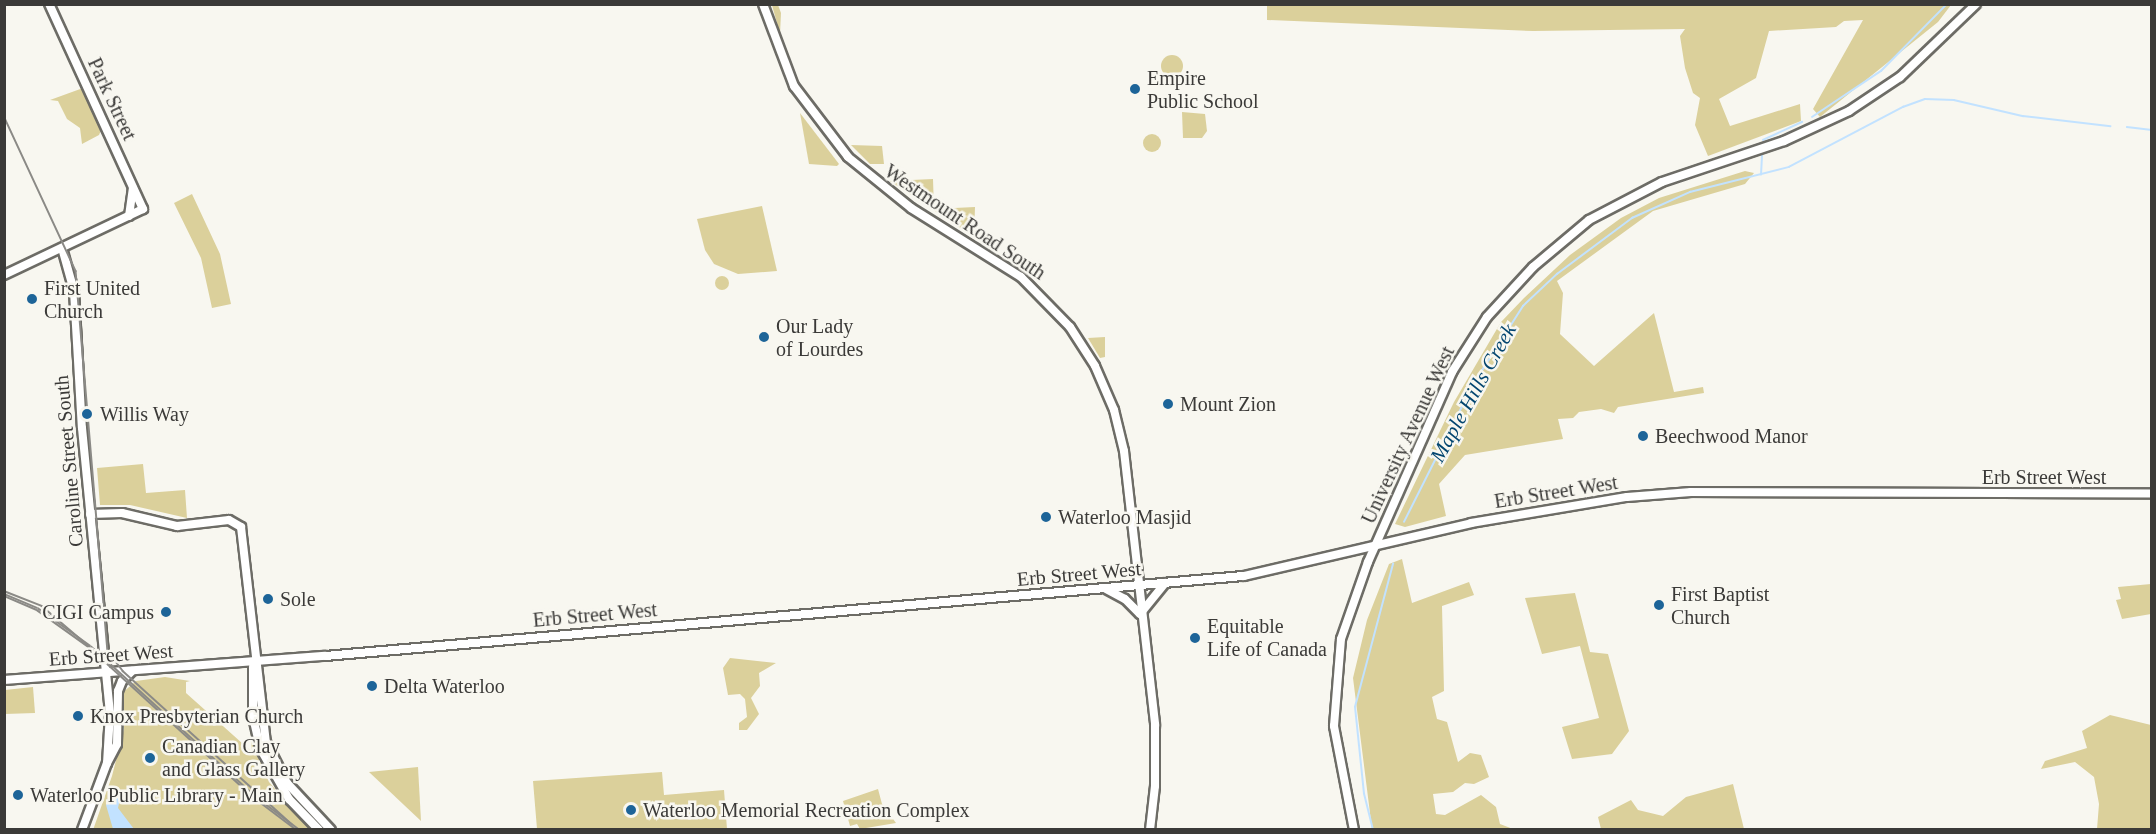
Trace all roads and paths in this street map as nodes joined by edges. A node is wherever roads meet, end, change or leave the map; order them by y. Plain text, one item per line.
1 (49, 4) edge
2 (763, 4) edge
3 (1976, 4) edge
4 (133, 185) junction
5 (129, 216) junction
6 (62, 248) junction
7 (4, 275) edge
8 (2151, 495) edge
9 (90, 514) junction
10 (1375, 546) junction
11 (1165, 583) junction
12 (1137, 585) junction
13 (1104, 588) junction
14 (1140, 614) junction
15 (254, 662) junction
16 (134, 670) junction
17 (108, 671) junction
18 (4, 680) edge
19 (107, 763) junction
20 (82, 830) edge
21 (319, 830) edge
22 (330, 830) edge
23 (1150, 830) edge
24 (1354, 830) edge

1 - 4 main road, Park Street
2 - 12 main road, Westmount Road South
3 - 10 main road, University Avenue West
4 - 5 main road
4 - 5 main road, Park Street
5 - 6 main road
6 - 7 main road
6 - 9 main road, Caroline Street South
8 - 10 main road, Erb Street West
9 - 15 main road
9 - 17 main road, Caroline Street South
10 - 11 main road, Erb Street West
10 - 24 main road, University Avenue West
11 - 12 main road, Erb Street West
11 - 14 main road
12 - 13 main road, Erb Street West
12 - 14 main road, Westmount Road South
13 - 14 main road
13 - 15 main road, Erb Street West
14 - 23 main road, Westmount Road South
15 - 16 main road, Erb Street West
15 - 21 main road
15 - 22 main road
16 - 17 main road, Erb Street West
16 - 19 main road
17 - 18 main road, Erb Street West
17 - 19 main road, Caroline Street South
19 - 20 main road

